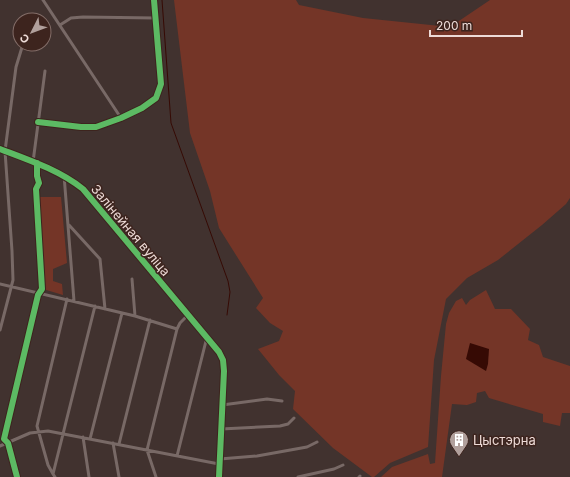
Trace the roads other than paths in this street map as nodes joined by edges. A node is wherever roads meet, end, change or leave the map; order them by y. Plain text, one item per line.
1 (43, 0) edge
2 (154, 0) edge
3 (155, 18) junction
4 (60, 25) junction
5 (20, 52) edge
6 (45, 71) dead end
7 (121, 118) junction
8 (38, 122) junction
9 (0, 150) edge
10 (5, 151) junction
11 (33, 162) junction
12 (37, 163) junction
13 (64, 176) junction
14 (69, 225) junction
15 (132, 279) dead end
16 (0, 284) edge
17 (11, 286) junction
18 (40, 292) junction
19 (67, 299) junction
20 (74, 301) junction
21 (95, 306) junction
22 (105, 309) junction
23 (122, 313) junction
24 (188, 315) junction
25 (135, 316) junction
26 (150, 320) junction
27 (177, 329) junction
28 (0, 330) edge
29 (207, 337) junction
30 (282, 401) dead end
31 (222, 405) junction
32 (294, 418) dead end
33 (221, 428) junction
34 (37, 431) junction
35 (63, 433) junction
36 (83, 437) junction
37 (90, 439) junction
38 (317, 442) dead end
39 (8, 443) junction
40 (113, 443) junction
41 (119, 444) junction
42 (0, 446) edge
43 (147, 450) junction
44 (177, 456) junction
45 (220, 459) junction
46 (219, 464) junction
47 (343, 465) dead end
48 (54, 475) edge
49 (17, 477) edge
50 (89, 477) edge
51 (120, 477) edge
52 (156, 477) edge
53 (219, 477) edge
54 (298, 477) edge

1 - 4 street
2 - 3 street
3 - 4 street
3 - 7 street
4 - 7 street
5 - 10 street
6 - 8 street
7 - 8 street
8 - 11 street
9 - 10 street, Залінейная вуліца
10 - 11 street, Залінейная вуліца
10 - 17 street
11 - 12 street, Залінейная вуліца
12 - 13 street, Залінейная вуліца
12 - 18 street
13 - 14 street
13 - 24 street, Залінейная вуліца
14 - 20 street
14 - 22 street
15 - 25 street
16 - 17 street
17 - 18 street
17 - 28 street
18 - 19 street
18 - 39 street
19 - 20 street
19 - 34 street
20 - 21 street
21 - 22 street
21 - 35 street
22 - 23 street
23 - 25 street
23 - 37 street
24 - 27 street
24 - 29 street, Залінейная вуліца
25 - 26 street
26 - 27 street
26 - 41 street
27 - 43 street
29 - 31 street, Залінейная вуліца
29 - 44 street
30 - 31 street
31 - 33 street, Залінейная вуліца
32 - 33 street
33 - 45 street, Залінейная вуліца
34 - 35 street
34 - 39 street
34 - 48 street
35 - 36 street
35 - 48 street
36 - 37 street
36 - 50 street
37 - 40 street
38 - 45 street
39 - 42 street
39 - 49 street
40 - 41 street
40 - 51 street
41 - 43 street
43 - 44 street
43 - 52 street
44 - 46 street
45 - 46 street, Залінейная вуліца
46 - 53 street, Залінейная вуліца
47 - 54 street

